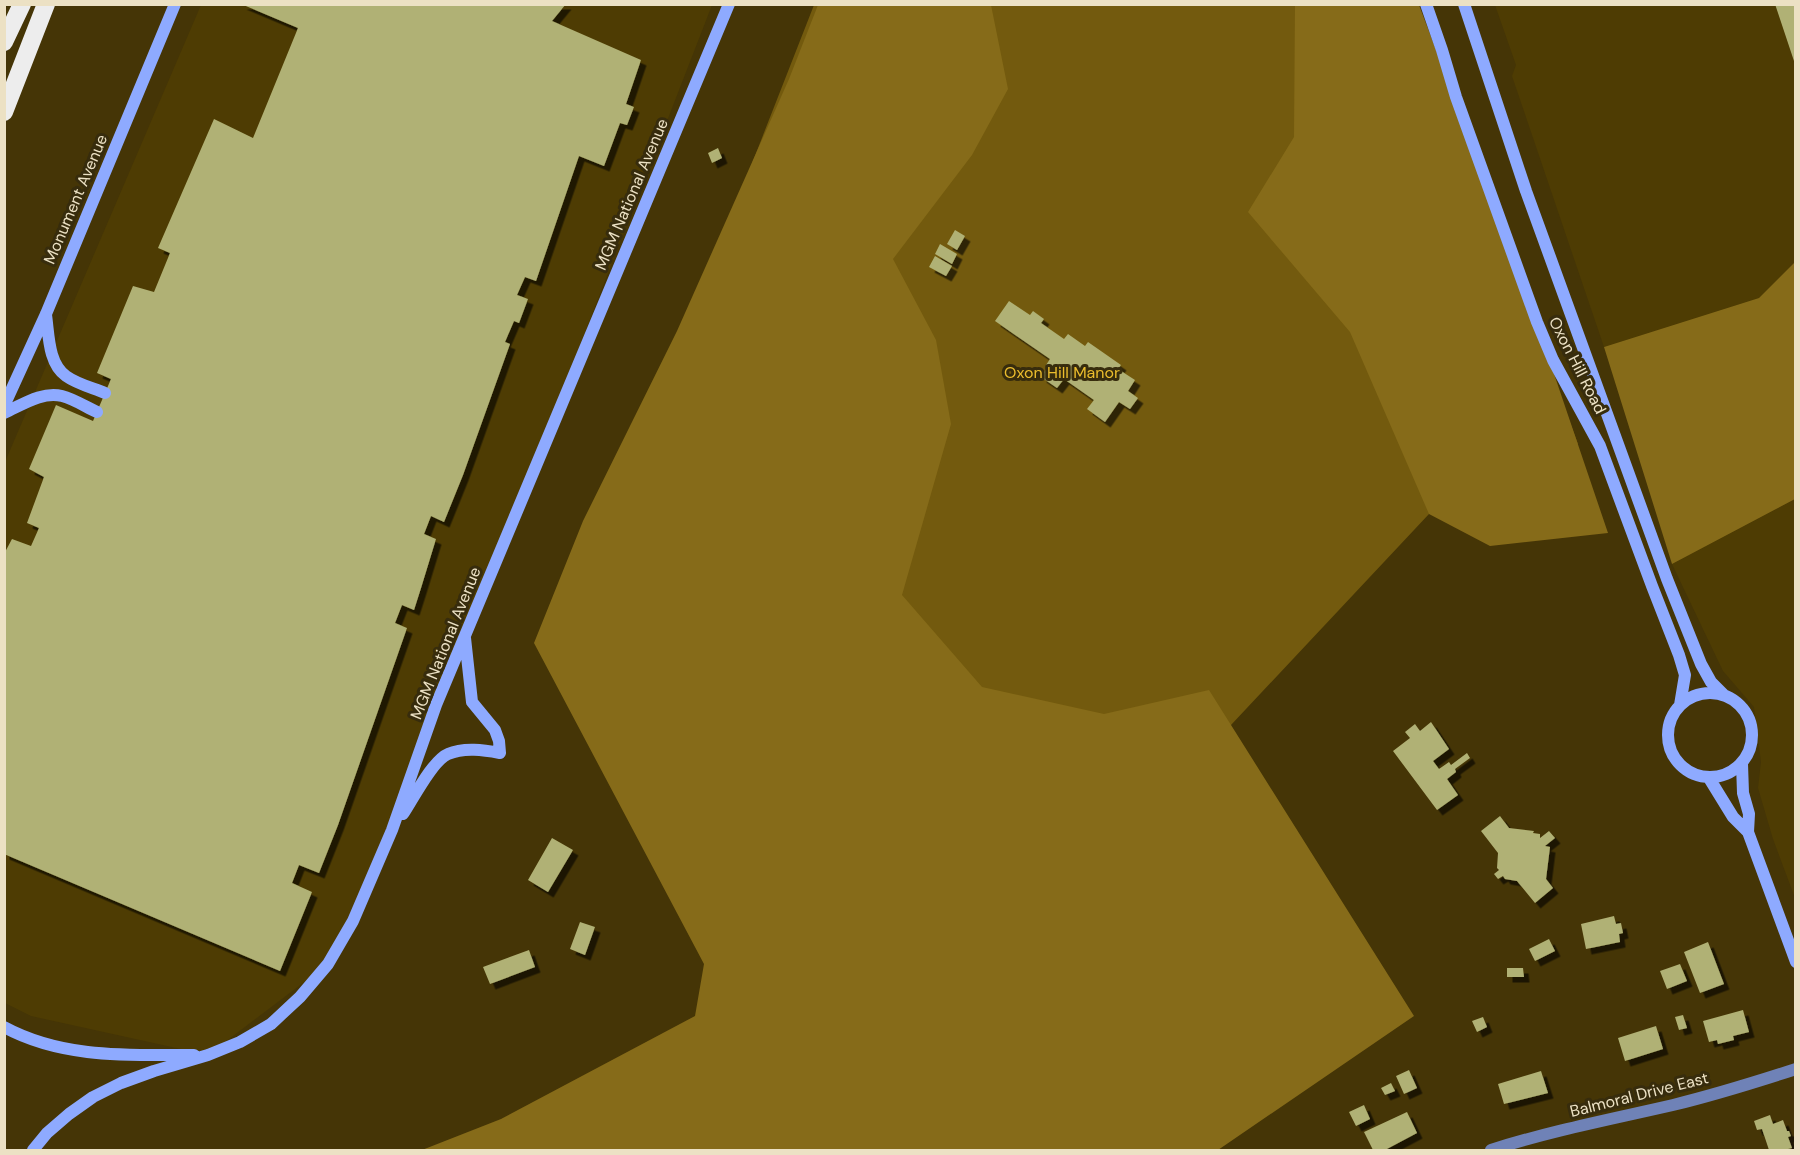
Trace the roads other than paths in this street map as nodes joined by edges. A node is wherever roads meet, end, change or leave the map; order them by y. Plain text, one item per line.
1 (22, 4) edge
2 (46, 4) edge
3 (175, 4) edge
4 (729, 4) edge
5 (1426, 4) edge
6 (1464, 4) edge
7 (4, 42) edge
8 (4, 112) edge
9 (46, 314) junction
10 (105, 393) dead end
11 (4, 406) edge
12 (4, 412) edge
13 (97, 412) dead end
14 (465, 637) junction
15 (1724, 695) junction
16 (1680, 705) junction
17 (1742, 764) junction
18 (1709, 778) junction
19 (392, 830) junction
20 (1748, 832) junction
21 (1796, 962) edge
22 (4, 1028) edge
23 (208, 1055) junction
24 (1796, 1069) edge
25 (33, 1150) edge
26 (1491, 1150) edge

1 - 7 highway
2 - 8 highway
3 - 9 main road, Monument Avenue
4 - 14 main road, MGM National Avenue
5 - 16 main road, Oxon Hill Road
6 - 15 main road, Oxon Hill Road
9 - 10 main road
9 - 11 main road, Monument Avenue
12 - 13 main road
14 - 19 main road, MGM National Avenue
14 - 19 main road
15 - 16 main road
15 - 17 main road
16 - 18 main road
17 - 18 main road
17 - 20 main road
18 - 20 main road
19 - 23 main road, MGM National Avenue
20 - 21 main road
22 - 23 main road
23 - 25 main road, MGM National Avenue
24 - 26 street, Balmoral Drive East

